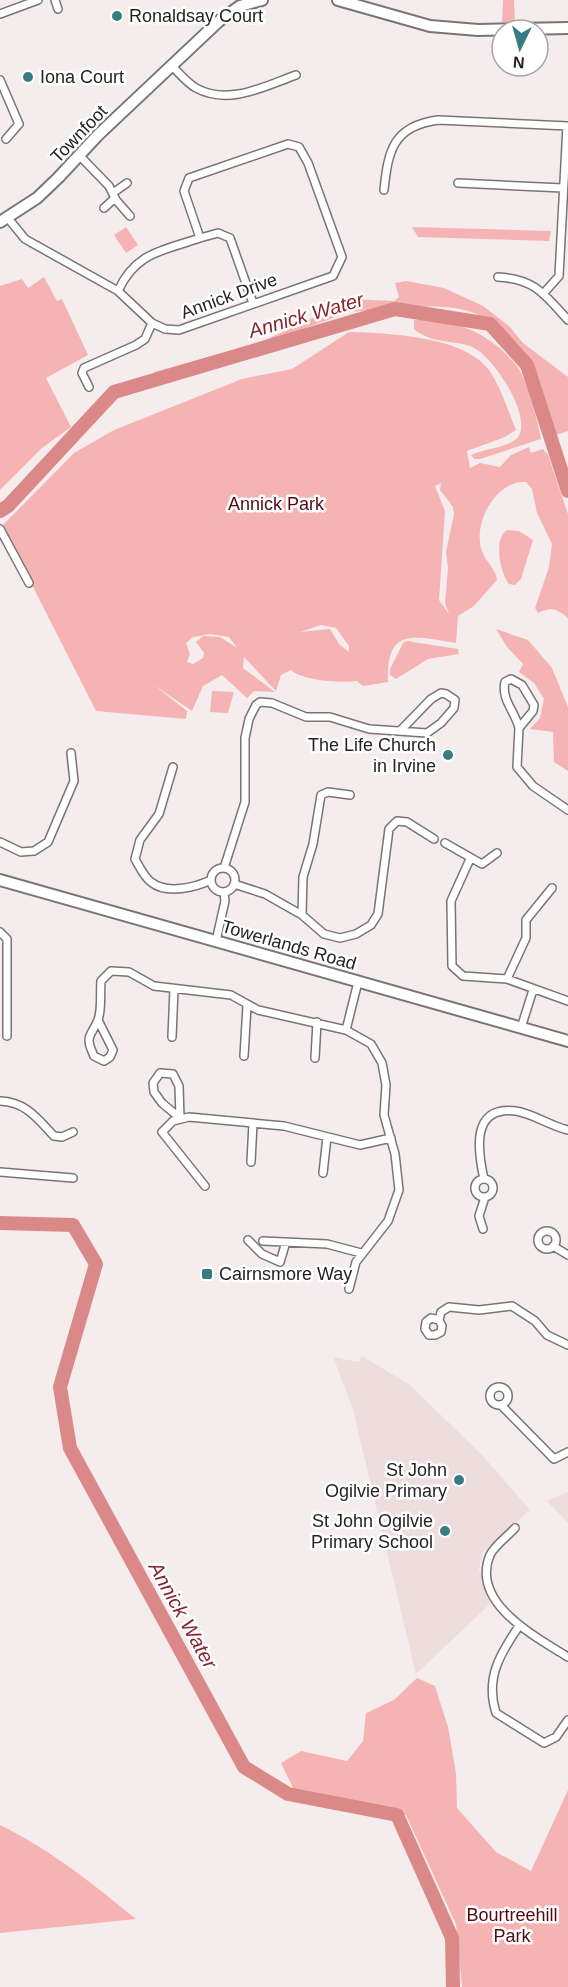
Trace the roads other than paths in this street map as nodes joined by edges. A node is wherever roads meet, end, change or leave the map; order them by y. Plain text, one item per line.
1 (38, 0) edge
2 (55, 0) edge
3 (262, 0) edge
4 (338, 0) edge
5 (25, 2) edge
6 (58, 9) dead end
7 (0, 14) edge
8 (568, 28) edge
9 (171, 65) junction
10 (296, 75) dead end
11 (0, 80) edge
12 (567, 126) edge
13 (6, 139) dead end
14 (79, 156) junction
15 (127, 183) dead end
16 (458, 183) dead end
17 (563, 188) junction
18 (384, 190) dead end
19 (114, 196) junction
20 (104, 208) dead end
21 (130, 216) dead end
22 (4, 220) edge
23 (200, 238) junction
24 (498, 277) dead end
25 (118, 291) junction
26 (543, 294) junction
27 (253, 303) junction
28 (568, 320) edge
29 (152, 323) junction
30 (89, 387) dead end
31 (0, 530) edge
32 (29, 583) dead end
33 (519, 728) junction
34 (400, 731) junction
35 (71, 753) dead end
36 (173, 767) dead end
37 (350, 795) dead end
38 (568, 810) edge
39 (434, 839) dead end
40 (0, 842) edge
41 (445, 843) dead end
42 (497, 853) dead end
43 (470, 859) junction
44 (224, 868) junction
45 (211, 879) junction
46 (0, 880) edge
47 (234, 884) junction
48 (552, 888) dead end
49 (224, 892) junction
50 (302, 915) junction
51 (0, 932) edge
52 (216, 941) junction
53 (507, 979) junction
54 (358, 982) junction
55 (174, 989) junction
56 (533, 990) junction
57 (568, 1001) edge
58 (247, 1006) junction
59 (98, 1020) junction
60 (316, 1022) junction
61 (521, 1028) junction
62 (346, 1029) junction
63 (7, 1036) dead end
64 (172, 1037) dead end
65 (568, 1041) edge
66 (244, 1056) dead end
67 (315, 1058) dead end
68 (0, 1101) edge
69 (180, 1118) junction
70 (253, 1123) junction
71 (568, 1130) edge
72 (74, 1132) dead end
73 (327, 1137) junction
74 (391, 1138) junction
75 (251, 1162) dead end
76 (0, 1172) edge
77 (323, 1173) dead end
78 (74, 1178) dead end
79 (484, 1179) junction
80 (205, 1186) dead end
81 (485, 1197) junction
82 (483, 1229) dead end
83 (248, 1240) dead end
84 (264, 1241) dead end
85 (286, 1242) junction
86 (553, 1246) dead end
87 (361, 1253) junction
88 (568, 1255) edge
89 (349, 1289) dead end
90 (439, 1320) dead end
91 (568, 1345) edge
92 (501, 1405) dead end
93 (568, 1452) edge
94 (515, 1528) dead end
95 (519, 1626) junction
96 (568, 1657) edge
97 (568, 1720) edge

1 - 5 street
2 - 6 street
3 - 9 street, Townfoot
4 - 8 street
5 - 7 street
9 - 10 street
9 - 14 street, Townfoot
11 - 13 street
12 - 17 street
12 - 18 street
14 - 19 street
14 - 22 street, Townfoot
15 - 19 street
16 - 17 street
17 - 26 street
19 - 20 street
19 - 21 street
22 - 25 street
23 - 25 street
23 - 27 street
23 - 27 street, Annick Drive
24 - 26 street
25 - 29 street
26 - 28 street
27 - 29 street, Annick Drive
29 - 30 street
31 - 32 street
33 - 33 street
33 - 38 street
34 - 34 street
34 - 44 street
35 - 40 street
36 - 45 street
37 - 50 street
39 - 50 street
41 - 43 street
42 - 43 street
43 - 53 street
44 - 45 street
44 - 47 street
45 - 49 street
46 - 52 street, Towerlands Road
47 - 49 street
47 - 50 street
48 - 53 street
49 - 52 street
51 - 63 street
52 - 54 street, Towerlands Road
53 - 56 street
54 - 61 street, Towerlands Road
54 - 62 street
55 - 58 street
55 - 59 street
55 - 64 street
56 - 57 street
56 - 61 street
58 - 60 street
58 - 66 street
59 - 59 street
60 - 62 street
60 - 67 street
61 - 65 street, Towerlands Road
62 - 74 street
68 - 72 street
69 - 69 street
69 - 70 street
69 - 80 street
70 - 73 street
70 - 75 street
71 - 79 street
73 - 74 street
73 - 77 street
74 - 87 street
76 - 78 street
79 - 81 street
79 - 81 street
81 - 82 street
83 - 85 street
84 - 85 street
85 - 87 street
86 - 88 street
87 - 89 street
90 - 91 street
92 - 93 street
94 - 95 street
95 - 96 street
95 - 97 street

